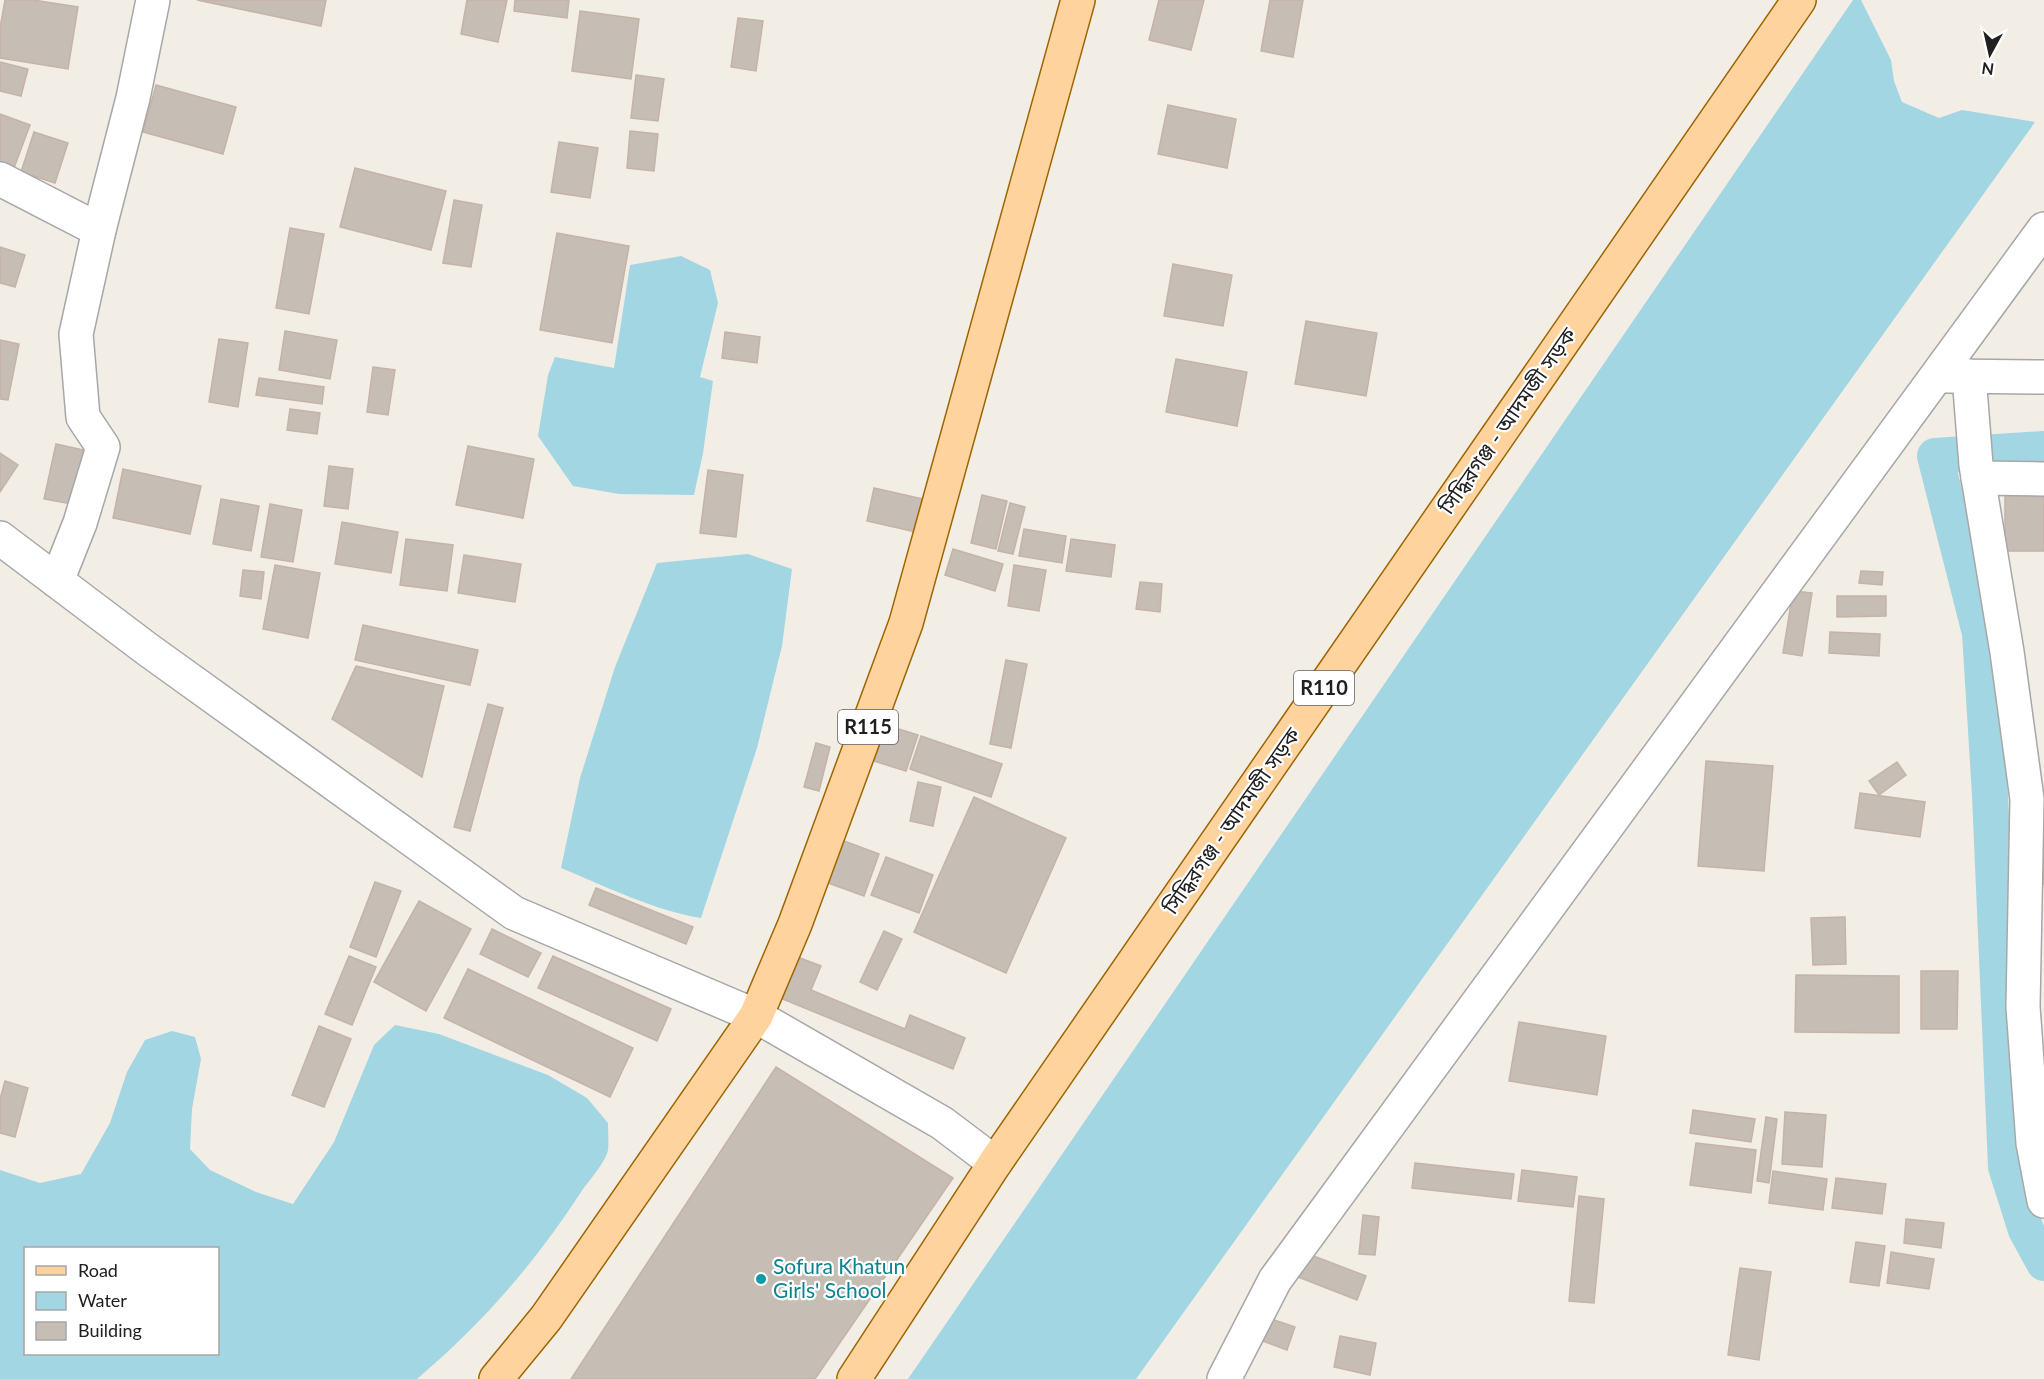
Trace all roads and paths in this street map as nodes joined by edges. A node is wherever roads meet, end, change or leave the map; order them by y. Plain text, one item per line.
1 (153, 0) edge
2 (1078, 0) edge
3 (1799, 0) edge
4 (0, 179) edge
5 (2044, 229) edge
6 (99, 230) junction
7 (1937, 376) junction
8 (1969, 376) junction
9 (2044, 377) edge
10 (1977, 472) junction
11 (2044, 479) edge
12 (0, 538) edge
13 (57, 581) junction
14 (756, 1016) junction
15 (995, 1163) junction
16 (2044, 1201) edge
17 (496, 1379) edge
18 (854, 1379) edge
19 (1224, 1379) edge

1 - 6 street
2 - 14 main road, R115
3 - 15 main road, সিদ্ধিরগঞ্জ - আদমজী সড়ক / R110
4 - 6 street
5 - 7 street
6 - 13 street
7 - 8 street
7 - 19 street
8 - 9 street
8 - 10 street
10 - 11 street
10 - 16 street
12 - 13 street
13 - 14 street
14 - 15 street
14 - 17 main road, R115
15 - 18 main road, সিদ্ধিরগঞ্জ - আদমজী সড়ক / R110

